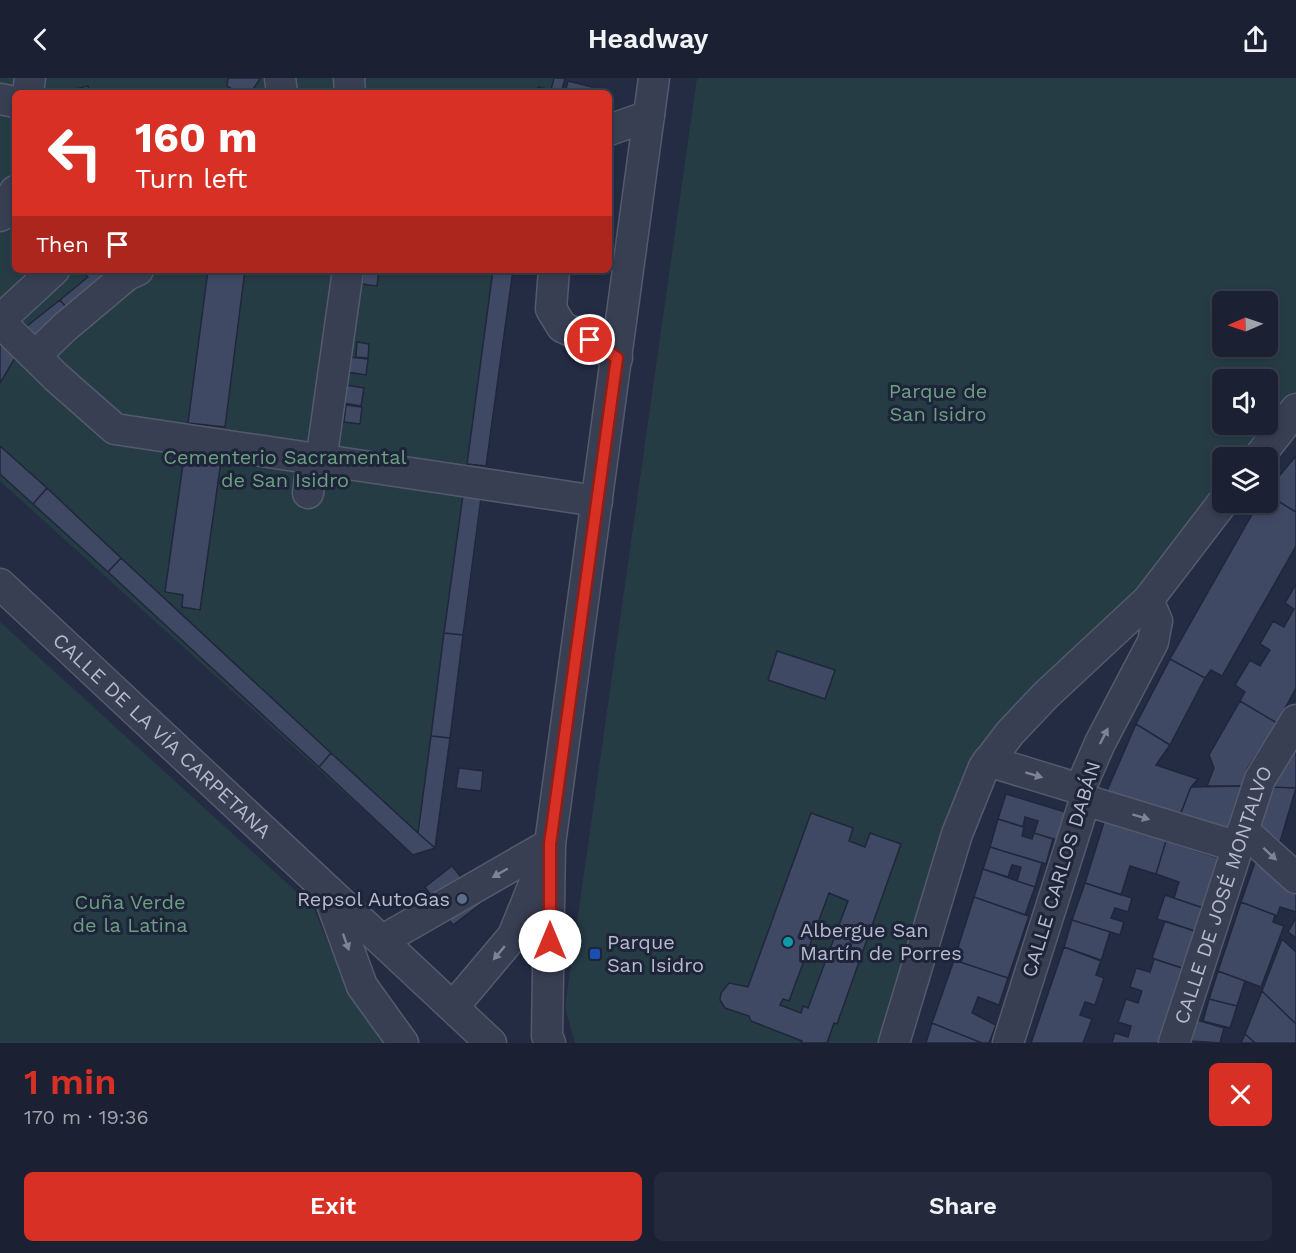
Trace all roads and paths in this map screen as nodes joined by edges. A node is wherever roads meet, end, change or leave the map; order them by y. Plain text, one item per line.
1 (654, 78) edge
2 (649, 116) junction
3 (612, 129) edge
4 (12, 196) edge
5 (0, 216) edge
6 (51, 273) edge
7 (131, 273) edge
8 (348, 273) edge
9 (554, 273) edge
10 (0, 321) edge
11 (35, 356) junction
12 (617, 358) junction
13 (1296, 409) edge
14 (1267, 447) edge
15 (317, 460) junction
16 (308, 493) dead end
17 (597, 501) junction
18 (1215, 513) edge
19 (0, 584) edge
20 (1148, 600) junction
21 (1296, 720) edge
22 (986, 764) junction
23 (1083, 795) junction
24 (1241, 839) junction
25 (550, 844) junction
26 (1296, 878) edge
27 (326, 887) junction
28 (383, 940) junction
29 (454, 1006) junction
30 (548, 1041) edge
31 (403, 1043) edge
32 (491, 1043) edge
33 (894, 1043) edge
34 (1008, 1043) edge
35 (1174, 1043) edge

1 - 2 street
2 - 3 street
2 - 12 street
4 - 5 street
6 - 10 street
7 - 11 street
8 - 15 street
9 - 12 street
10 - 11 street
11 - 15 street
12 - 17 street
13 - 14 street
15 - 16 street
15 - 17 street
17 - 25 street
18 - 20 street
19 - 27 street, CALLE DE LA VÍA CARPETANA
20 - 22 street
23 -> 20 street, CALLE CARLOS DABÁN
21 - 24 street, CALLE DE JOSÉ MONTALVO
22 -> 23 street
22 - 33 street
23 -> 24 street
23 - 34 street, CALLE CARLOS DABÁN
24 -> 26 street
24 - 35 street, CALLE DE JOSÉ MONTALVO
25 -> 28 street
25 -> 29 street
25 - 30 street
27 - 28 street, CALLE DE LA VÍA CARPETANA
27 -> 31 street, CALLE DE LA VÍA CARPETANA
28 - 29 street, CALLE DE LA VÍA CARPETANA
29 - 32 street, CALLE DE LA VÍA CARPETANA

